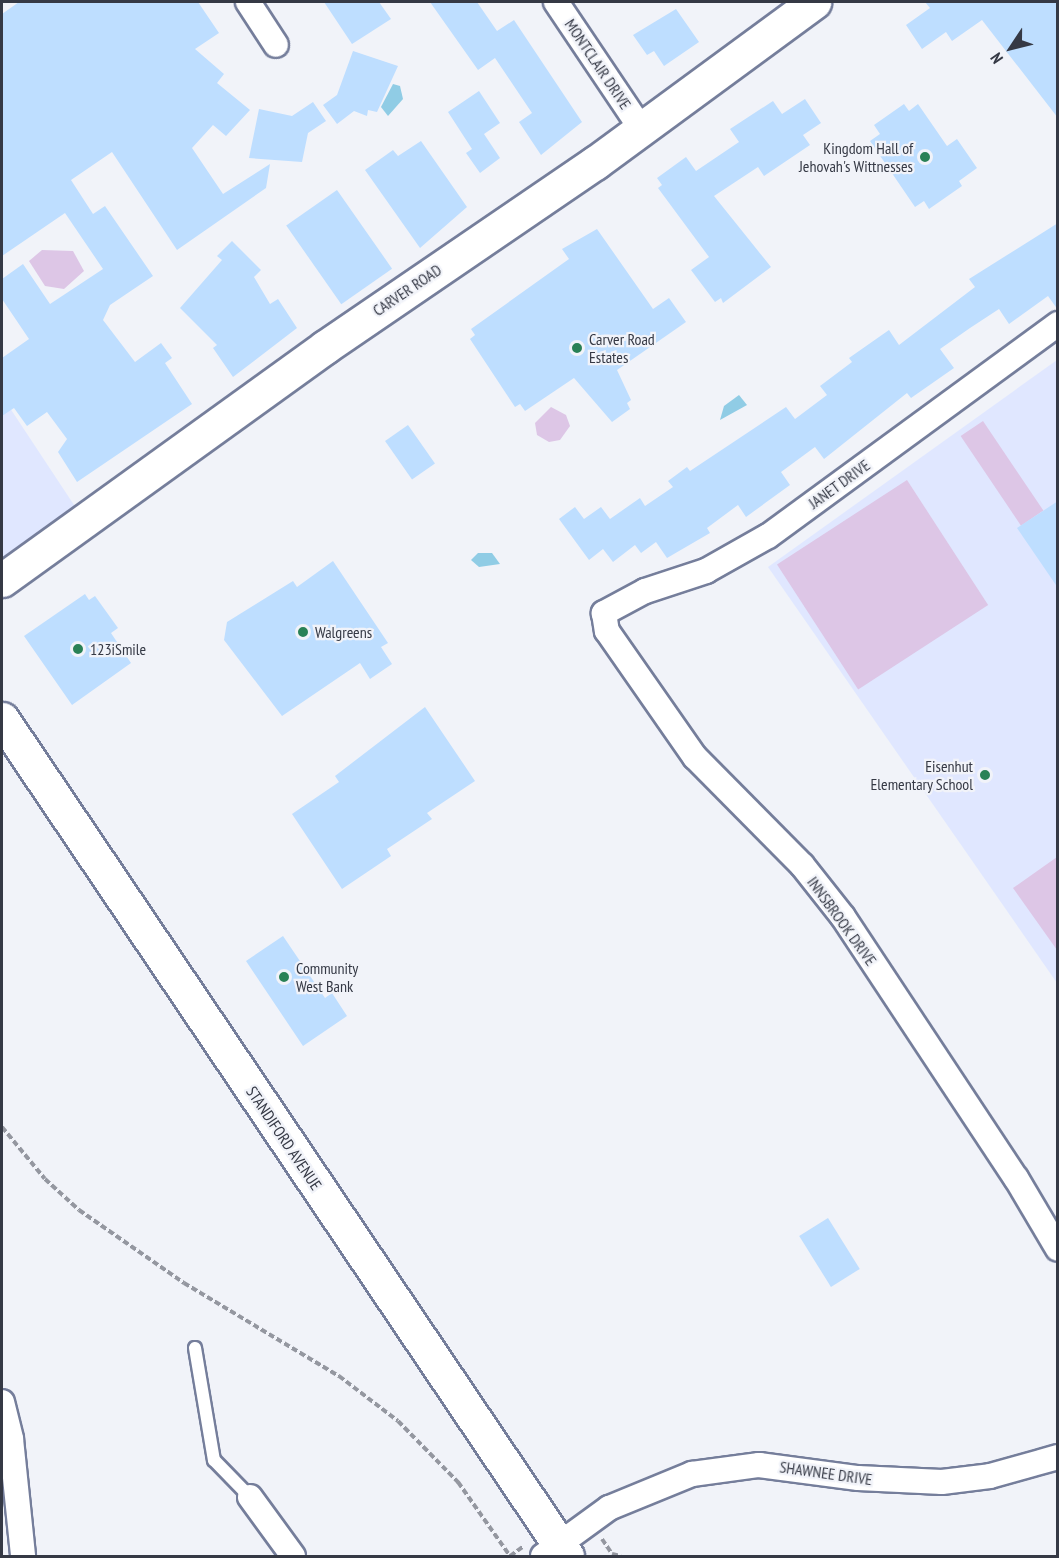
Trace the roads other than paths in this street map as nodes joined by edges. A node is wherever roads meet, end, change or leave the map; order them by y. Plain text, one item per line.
1 (248, 2) edge
2 (556, 2) edge
3 (814, 2) edge
4 (276, 45) dead end
5 (640, 127) junction
6 (1058, 324) edge
7 (2, 580) edge
8 (604, 613) joint
9 (2, 719) edge
10 (1058, 1249) edge
11 (195, 1348) dead end
12 (2, 1402) edge
13 (1058, 1457) edge
14 (7, 1459) edge
15 (250, 1497) joint
16 (556, 1553) edge
17 (23, 1557) edge
18 (292, 1557) edge

1 - 4 street
2 - 5 street, MONTCLAIR DRIVE
3 - 5 street, CARVER ROAD
5 - 7 street, CARVER ROAD
6 - 8 street, JANET DRIVE
8 - 10 street, INNSBROOK DRIVE
9 - 16 street, STANDIFORD AVENUE
11 - 15 lane
12 - 14 street
13 - 16 street, SHAWNEE DRIVE
14 - 17 street
15 - 18 street

